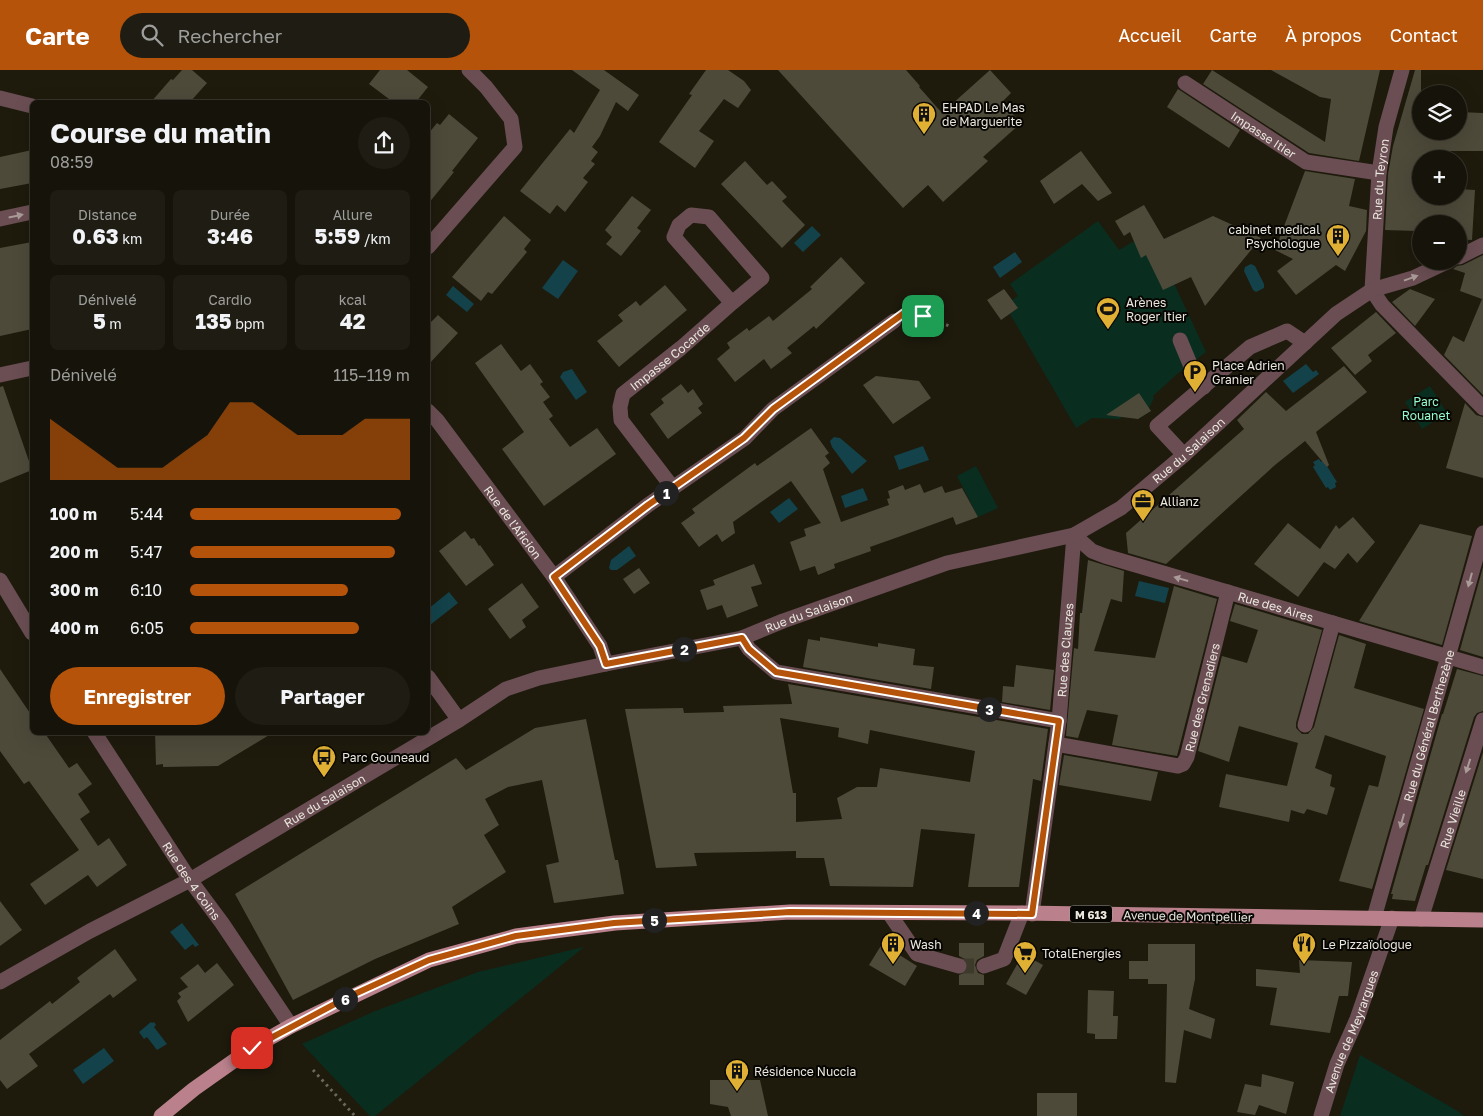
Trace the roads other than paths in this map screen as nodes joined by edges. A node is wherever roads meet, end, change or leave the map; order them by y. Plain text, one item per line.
1 (469, 70) edge
2 (1402, 70) edge
3 (1185, 83) dead end
4 (0, 98) edge
5 (30, 106) edge
6 (1379, 174) junction
7 (30, 212) edge
8 (0, 219) edge
9 (430, 245) edge
10 (1483, 245) edge
11 (1467, 253) edge
12 (1430, 270) edge
13 (1372, 290) junction
14 (732, 303) junction
15 (894, 321) road end
16 (1180, 340) dead end
17 (1304, 343) junction
18 (30, 368) edge
19 (0, 375) edge
20 (1204, 386) junction
21 (1483, 408) edge
22 (430, 413) edge
23 (1184, 455) junction
24 (673, 488) junction
25 (1483, 533) edge
26 (1074, 536) junction
27 (554, 577) junction
28 (0, 580) edge
29 (1228, 592) junction
30 (1333, 623) junction
31 (30, 630) edge
32 (742, 638) junction
33 (1449, 656) junction
34 (606, 664) junction
35 (1483, 667) edge
36 (430, 679) edge
37 (458, 720) junction
38 (1483, 720) edge
39 (1059, 721) junction
40 (1304, 725) dead end
41 (96, 735) edge
42 (1056, 744) junction
43 (190, 880) junction
44 (889, 912) junction
45 (1027, 913) junction
46 (1374, 918) junction
47 (1392, 918) junction
48 (1421, 919) junction
49 (1483, 920) edge
50 (959, 966) tunnel mouth
51 (984, 966) tunnel mouth
52 (0, 982) edge
53 (291, 1026) junction
54 (161, 1116) edge
55 (1321, 1116) edge

1 - 9 street
2 - 6 street, Rue du Teyron
3 - 6 street, Impasse Itier
4 - 5 street
6 - 13 street, Rue du Teyron
8 -> 7 street
10 - 11 street
13 -> 12 street, Rue du Salaison
13 - 17 street, Rue du Salaison
13 - 21 street
14 - 14 street, Impasse Cocarde
14 - 24 street, Impasse Cocarde
15 - 24 street
16 - 20 street
17 - 20 street
17 - 23 street, Rue du Salaison
18 - 19 street
20 - 23 street
22 - 27 street, Rue de l'Aficion
23 - 26 street, Rue du Salaison
24 - 27 street
25 -> 33 street, Rue du Général Berthezène
29 -> 26 street, Rue des Aires
26 - 32 street, Rue du Salaison
26 - 39 street, Rue des Clauzes
27 - 34 street, Rue de l'Aficion
28 - 31 street
29 - 30 street, Rue des Aires
29 - 42 street, Rue des Grenadiers
30 - 33 street, Rue des Aires
30 - 40 street
32 - 34 street, Rue du Salaison
32 - 39 street
33 - 35 street, Rue des Aires
33 -> 46 street, Rue du Général Berthezène
34 - 37 street, Rue du Salaison
36 - 37 street
37 - 43 street, Rue du Salaison
38 -> 48 street, Rue Vieille
39 - 42 street, Rue des Clauzes
41 - 43 street, Rue des 4 Coins
42 - 45 street, Rue des Clauzes
43 - 52 street, Rue du Salaison
43 - 53 street, Rue des 4 Coins
44 - 45 main road, Avenue de Montpellier / M 613
44 - 50 street
44 - 53 main road, Avenue de Montpellier / M 613
45 - 46 main road, Avenue de Montpellier / M 613
45 - 51 street, Rue des Clauzes
46 - 47 main road, Avenue de Montpellier / M 613
47 - 48 main road, M 613
47 - 55 street, Avenue de Meyrargues
48 - 49 main road, M 613
53 - 54 main road, Avenue de Montpellier / M 613

